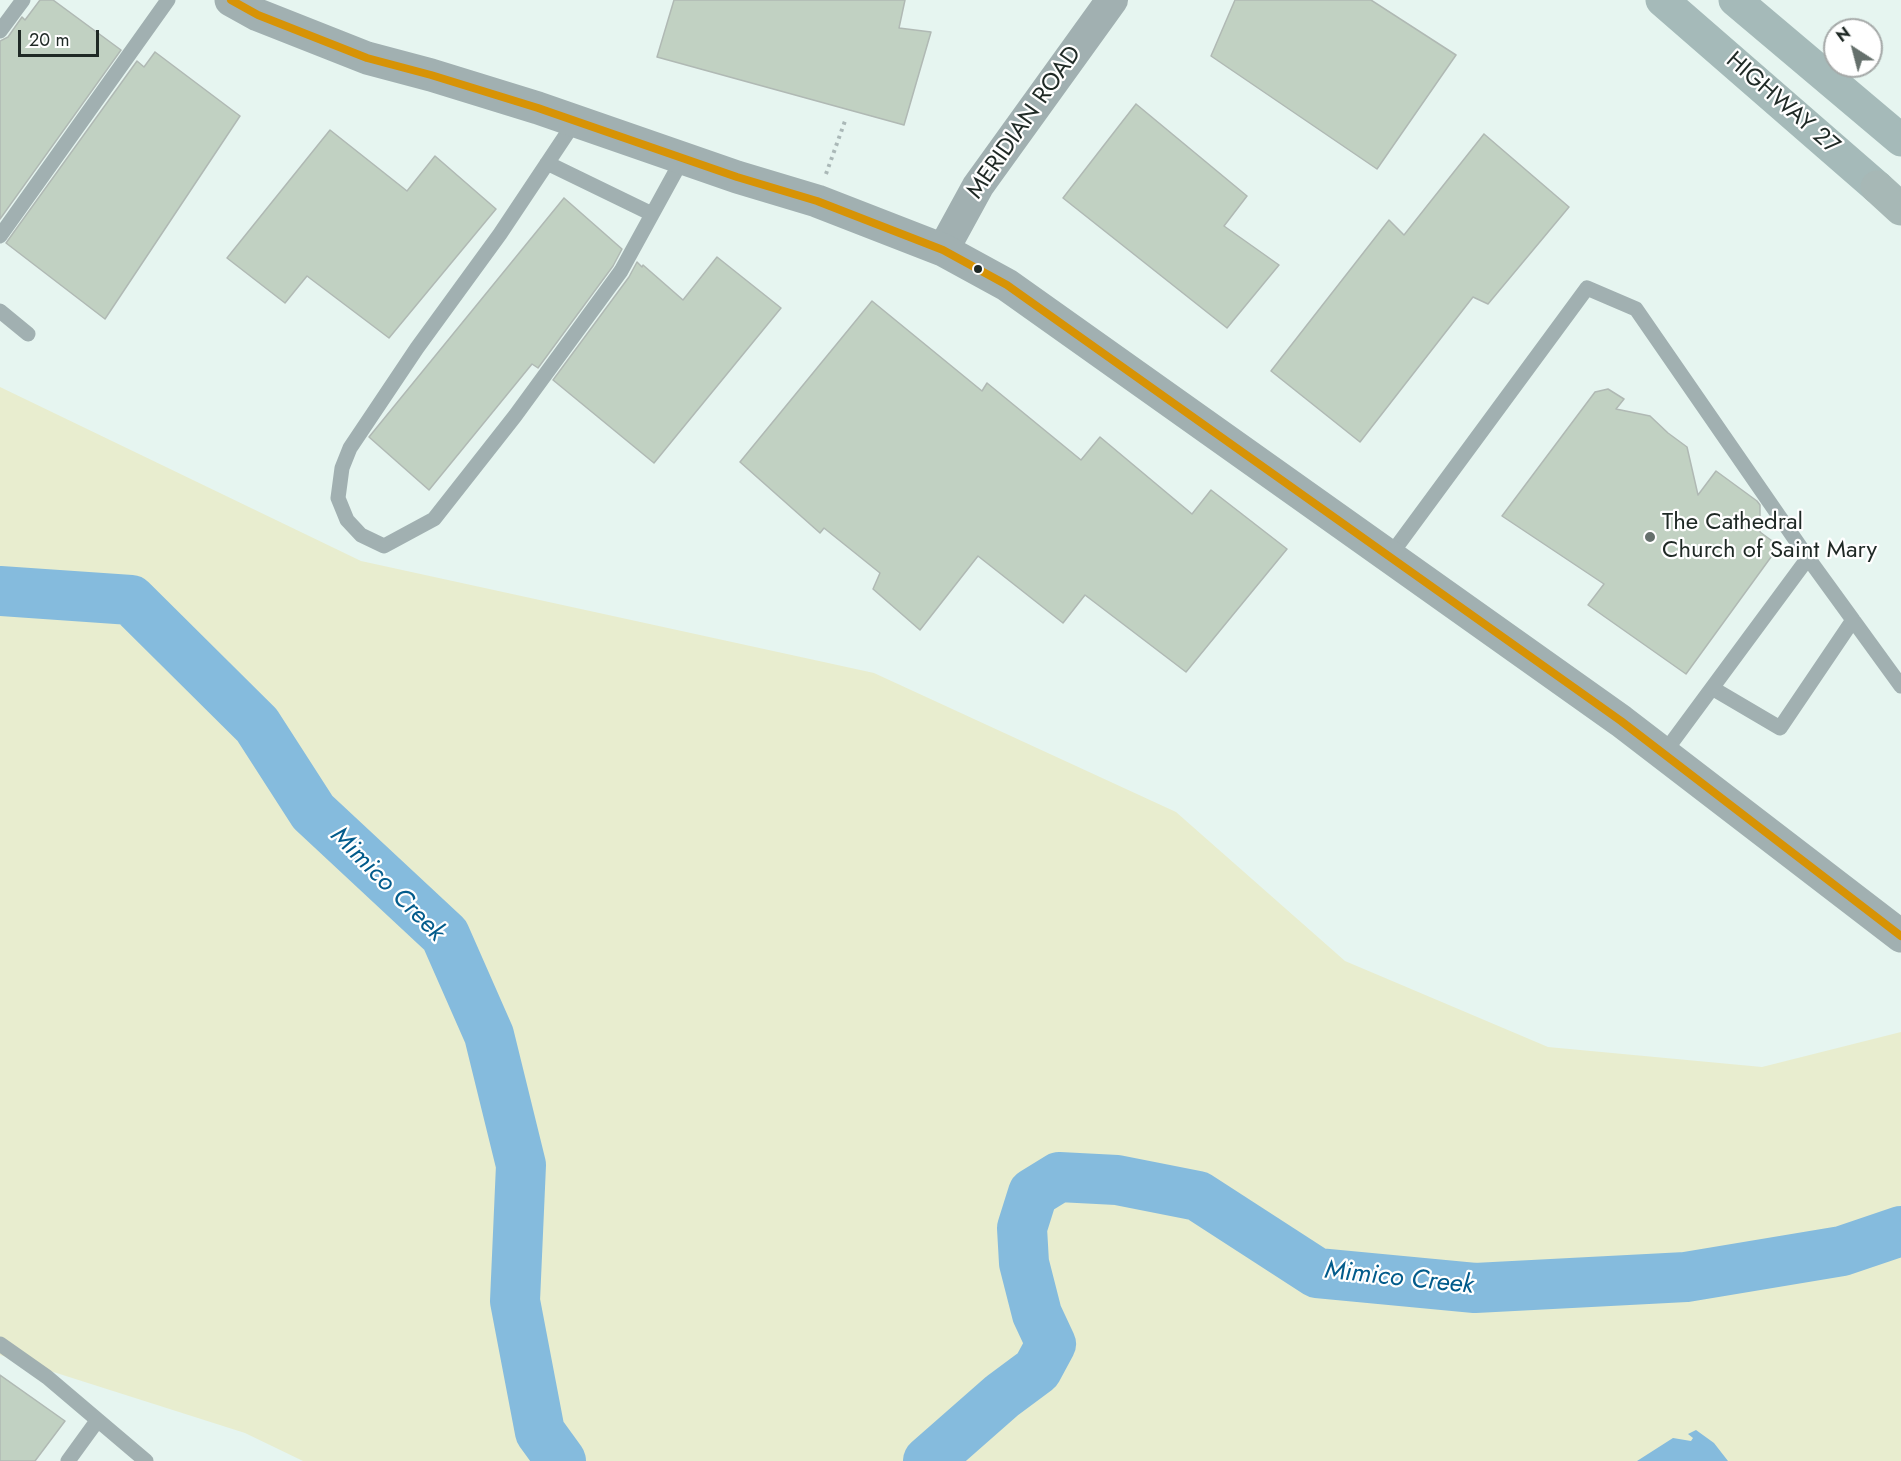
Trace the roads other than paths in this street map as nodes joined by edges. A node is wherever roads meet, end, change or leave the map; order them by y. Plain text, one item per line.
1 (23, 0) edge
2 (168, 0) edge
3 (231, 0) edge
4 (1112, 0) edge
5 (1662, 0) edge
6 (1735, 0) edge
7 (0, 31) edge
8 (576, 120) junction
9 (1901, 140) edge
10 (683, 158) junction
11 (547, 163) junction
12 (1877, 187) joint
13 (1901, 209) edge
14 (652, 214) junction
15 (0, 236) edge
16 (943, 250) junction
17 (0, 311) edge
18 (28, 334) dead end
19 (1389, 557) junction
20 (1808, 558) junction
21 (1853, 620) junction
22 (1901, 686) edge
23 (1712, 688) junction
24 (1664, 753) junction
25 (1901, 936) edge
26 (0, 1344) edge
27 (97, 1421) junction
28 (68, 1461) edge
29 (146, 1461) edge

1 - 7 lane
2 - 15 lane
3 - 8 street
4 - 16 street, MERIDIAN ROAD
5 - 12 main road, HIGHWAY 27
6 - 9 main road, HIGHWAY 27
8 - 10 street
8 - 11 lane
10 - 14 lane
10 - 16 street
11 - 14 lane
11 - 14 lane
12 - 13 highway, HIGHWAY 27
16 - 19 street
17 - 18 lane
19 - 20 lane
19 - 24 street
20 - 21 lane
20 - 23 lane
21 - 22 lane
21 - 23 lane
23 - 24 lane
24 - 25 street
26 - 27 lane
27 - 28 lane
27 - 29 lane

